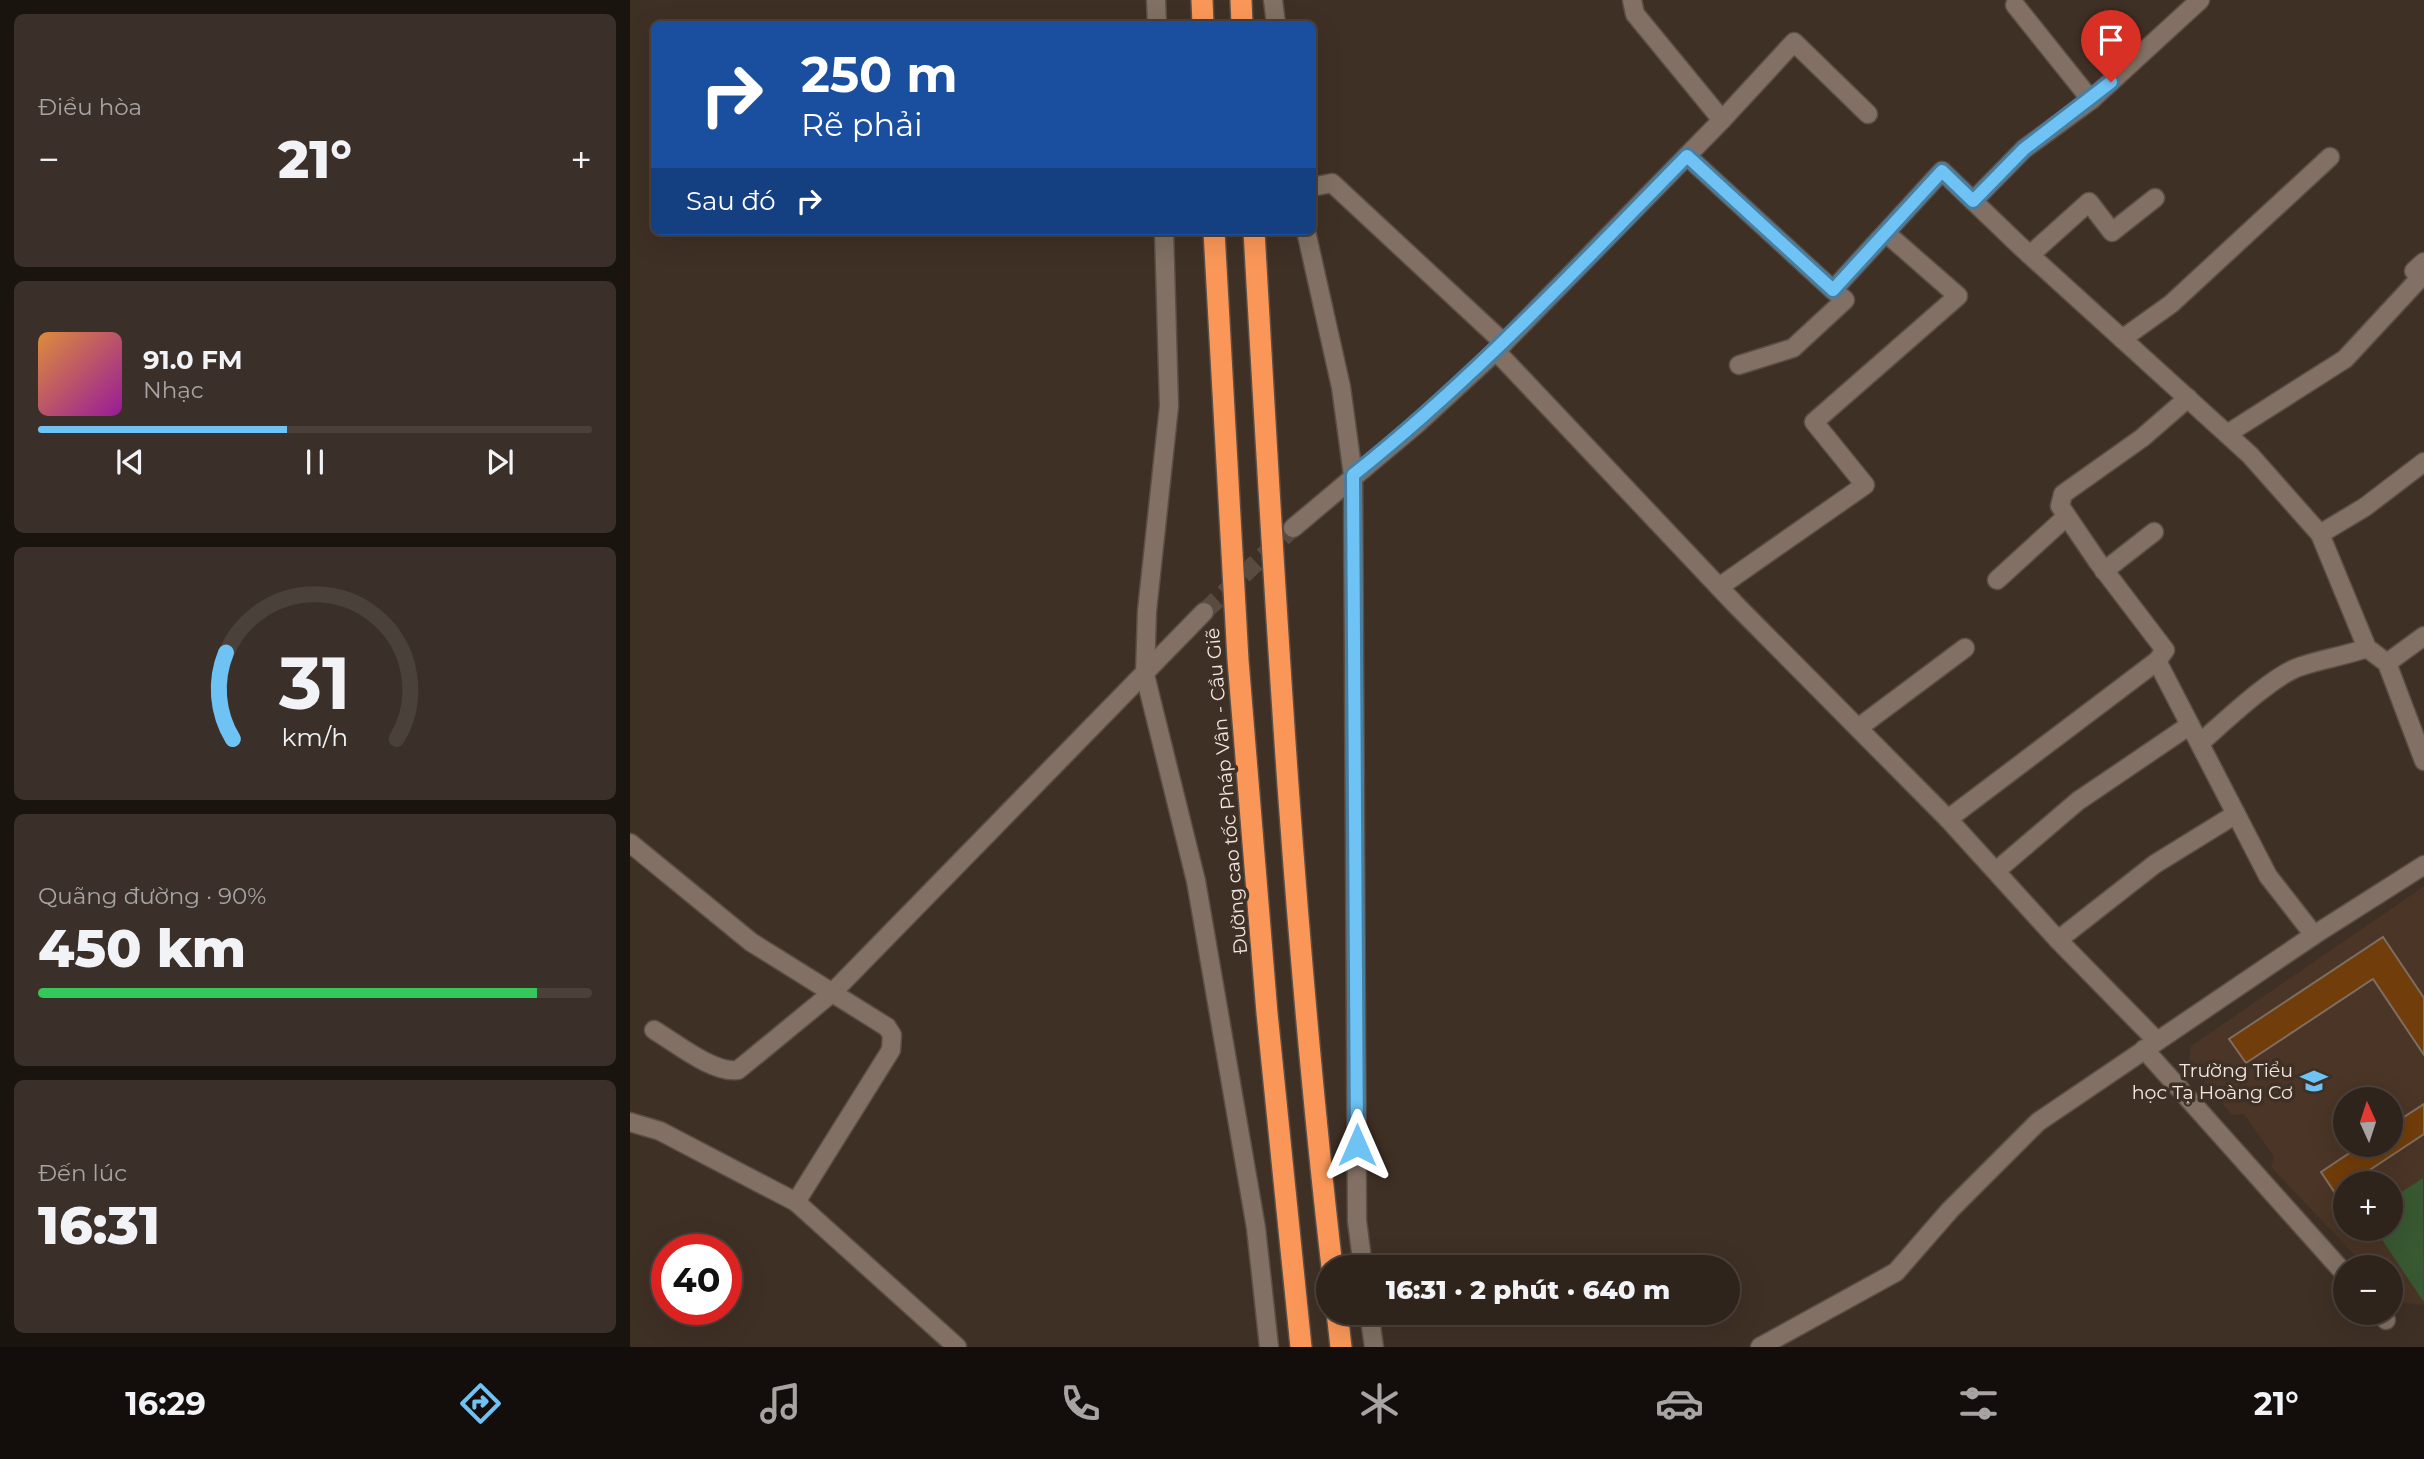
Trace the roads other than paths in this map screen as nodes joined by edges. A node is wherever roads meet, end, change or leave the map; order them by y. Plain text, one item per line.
1 (1156, 0) edge
2 (1202, 0) edge
3 (1241, 0) edge
4 (1273, 0) edge
5 (1632, 0) edge
6 (2200, 0) edge
7 (2015, 5) dead end
8 (1157, 21) edge
9 (1203, 21) edge
10 (1242, 21) edge
11 (1276, 21) edge
12 (2091, 100) junction
13 (1868, 114) dead end
14 (1722, 120) junction
15 (1687, 156) junction
16 (2330, 156) dead end
17 (1316, 186) edge
18 (2155, 198) dead end
19 (1973, 201) junction
20 (1886, 233) junction
21 (1164, 235) edge
22 (1214, 235) edge
23 (1254, 235) edge
24 (1307, 235) edge
25 (2031, 256) junction
26 (2424, 262) edge
27 (1833, 290) junction
28 (2122, 339) junction
29 (1500, 347) junction
30 (1739, 365) dead end
31 (2188, 398) junction
32 (2227, 434) junction
33 (2424, 462) edge
34 (1353, 475) junction
35 (2066, 517) junction
36 (1293, 528) tunnel mouth
37 (2154, 532) dead end
38 (2320, 534) junction
39 (2105, 571) junction
40 (1997, 580) dead end
41 (1719, 587) junction
42 (1205, 612) tunnel mouth
43 (2422, 640) edge
44 (1965, 648) dead end
45 (2367, 648) junction
46 (2157, 661) junction
47 (2387, 663) junction
48 (1145, 675) junction
49 (2190, 725) junction
50 (1858, 728) junction
51 (2200, 743) junction
52 (2424, 761) edge
53 (2236, 814) junction
54 (1948, 819) junction
55 (630, 843) edge
56 (2424, 865) edge
57 (1996, 872) junction
58 (2314, 935) junction
59 (2058, 940) junction
60 (833, 992) junction
61 (654, 1030) dead end
62 (2150, 1044) junction
63 (630, 1122) edge
64 (796, 1202) junction
65 (1331, 1255) edge
66 (1361, 1255) edge
67 (2333, 1260) edge
68 (1338, 1325) edge
69 (1371, 1325) edge
70 (957, 1347) edge
71 (1269, 1347) edge
72 (1301, 1347) edge
73 (1341, 1347) edge
74 (1374, 1347) edge
75 (1760, 1347) edge

1 - 8 street
2 - 9 highway
3 - 10 highway
4 - 11 street
5 - 14 street
6 - 12 street
7 - 12 street
12 - 19 street
13 - 14 street
14 - 15 street
15 - 27 street
15 - 29 street
16 - 28 street
17 - 29 street
18 - 25 street
19 - 20 street
19 - 25 street
20 - 27 street
20 - 41 street
21 - 48 street
22 - 72 highway, Đường cao tốc Pháp Vân - Cầu Giẽ
23 - 65 highway
24 - 34 street
25 - 28 street
26 - 32 street
27 - 30 street
28 - 31 street
29 - 34 street
29 - 41 street
31 - 32 street
31 - 35 street
32 - 38 street
33 - 38 street
34 - 36 street
34 - 66 street
35 - 39 street
35 - 40 street
37 - 39 street
38 - 45 street
39 - 46 street
41 - 50 street
42 - 48 street
43 - 47 street
44 - 50 street
45 - 47 street
45 - 51 street
46 - 49 street
46 - 54 street
47 - 52 street
48 - 60 street
48 - 71 street
49 - 51 street
49 - 57 street
50 - 54 street
51 - 53 street
53 - 58 street
53 - 59 street
54 - 57 street
55 - 60 street
56 - 58 street
57 - 59 street
58 - 62 street
59 - 62 street
60 - 61 street
60 - 64 street
62 - 67 street
62 - 75 street
63 - 64 street
64 - 70 street
68 - 73 highway
69 - 74 street

